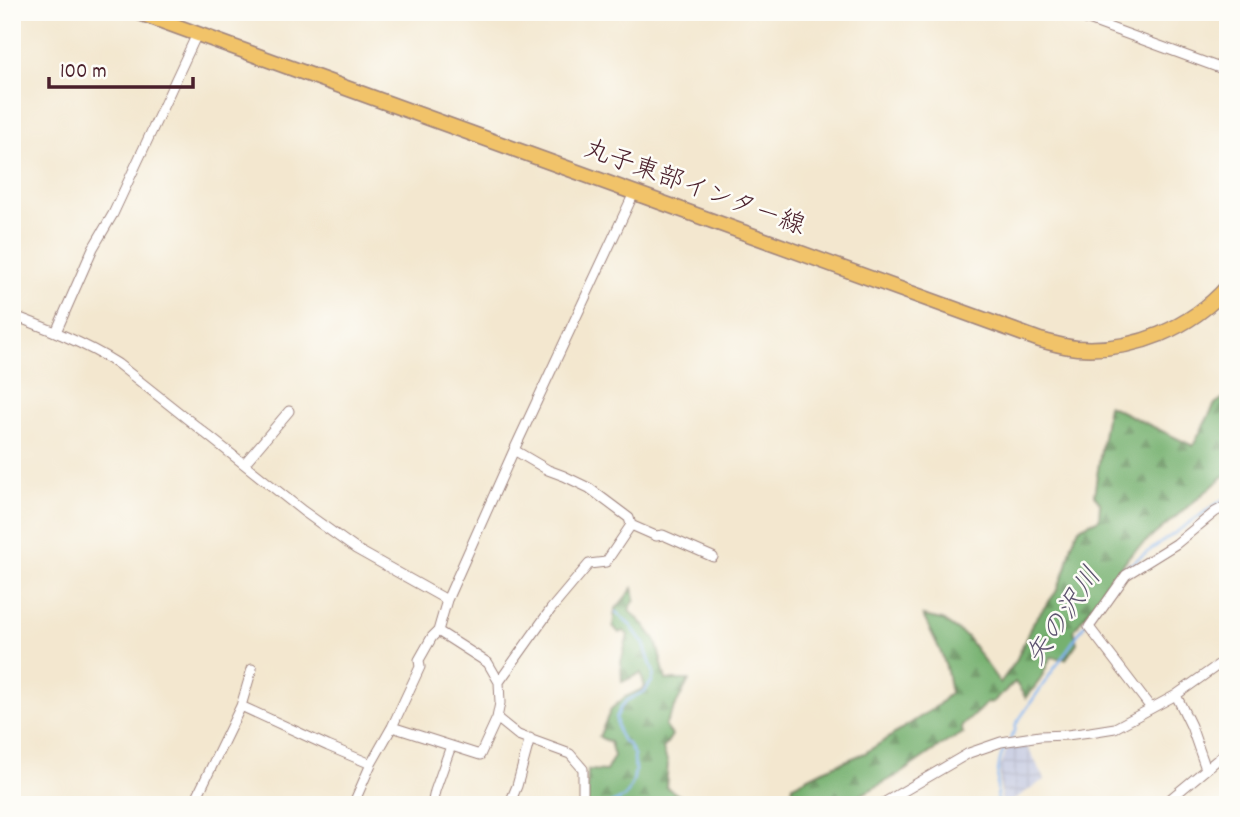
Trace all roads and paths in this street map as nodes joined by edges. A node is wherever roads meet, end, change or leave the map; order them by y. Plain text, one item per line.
1 (137, 12) edge
2 (1066, 12) edge
3 (197, 34) junction
4 (1228, 71) edge
5 (634, 193) junction
6 (1228, 286) edge
7 (12, 315) edge
8 (56, 332) junction
9 (289, 411) dead end
10 (514, 450) junction
11 (244, 464) junction
12 (1228, 505) edge
13 (631, 525) junction
14 (713, 557) dead end
15 (447, 600) junction
16 (438, 631) junction
17 (1228, 658) edge
18 (252, 669) dead end
19 (499, 682) junction
20 (1176, 695) junction
21 (242, 706) junction
22 (1152, 708) junction
23 (496, 718) junction
24 (392, 727) junction
25 (530, 738) junction
26 (451, 746) junction
27 (1228, 751) edge
28 (371, 764) junction
29 (1206, 769) junction
30 (897, 795) junction
31 (1166, 804) edge
32 (193, 805) edge
33 (354, 805) edge
34 (432, 805) edge
35 (509, 805) edge
36 (583, 805) edge
37 (880, 805) edge
38 (905, 805) edge

1 - 3 main road, 丸子東部インター線
2 - 4 street
3 - 5 main road, 丸子東部インター線
3 - 8 street
5 - 6 main road, 丸子東部インター線
5 - 10 street
7 - 8 street
8 - 11 street
9 - 11 street
10 - 13 street
10 - 15 street
11 - 15 street
12 - 22 street
13 - 14 street
13 - 19 street
15 - 16 street
16 - 19 street
16 - 24 street
17 - 20 street
18 - 21 street
19 - 23 street
20 - 22 street
20 - 29 street
21 - 28 street
21 - 32 street
22 - 30 street
23 - 25 street
23 - 26 street
24 - 26 street
24 - 28 street
25 - 35 street
25 - 36 street
26 - 34 street
27 - 29 street
28 - 33 street
29 - 31 street
30 - 37 street
30 - 38 street

